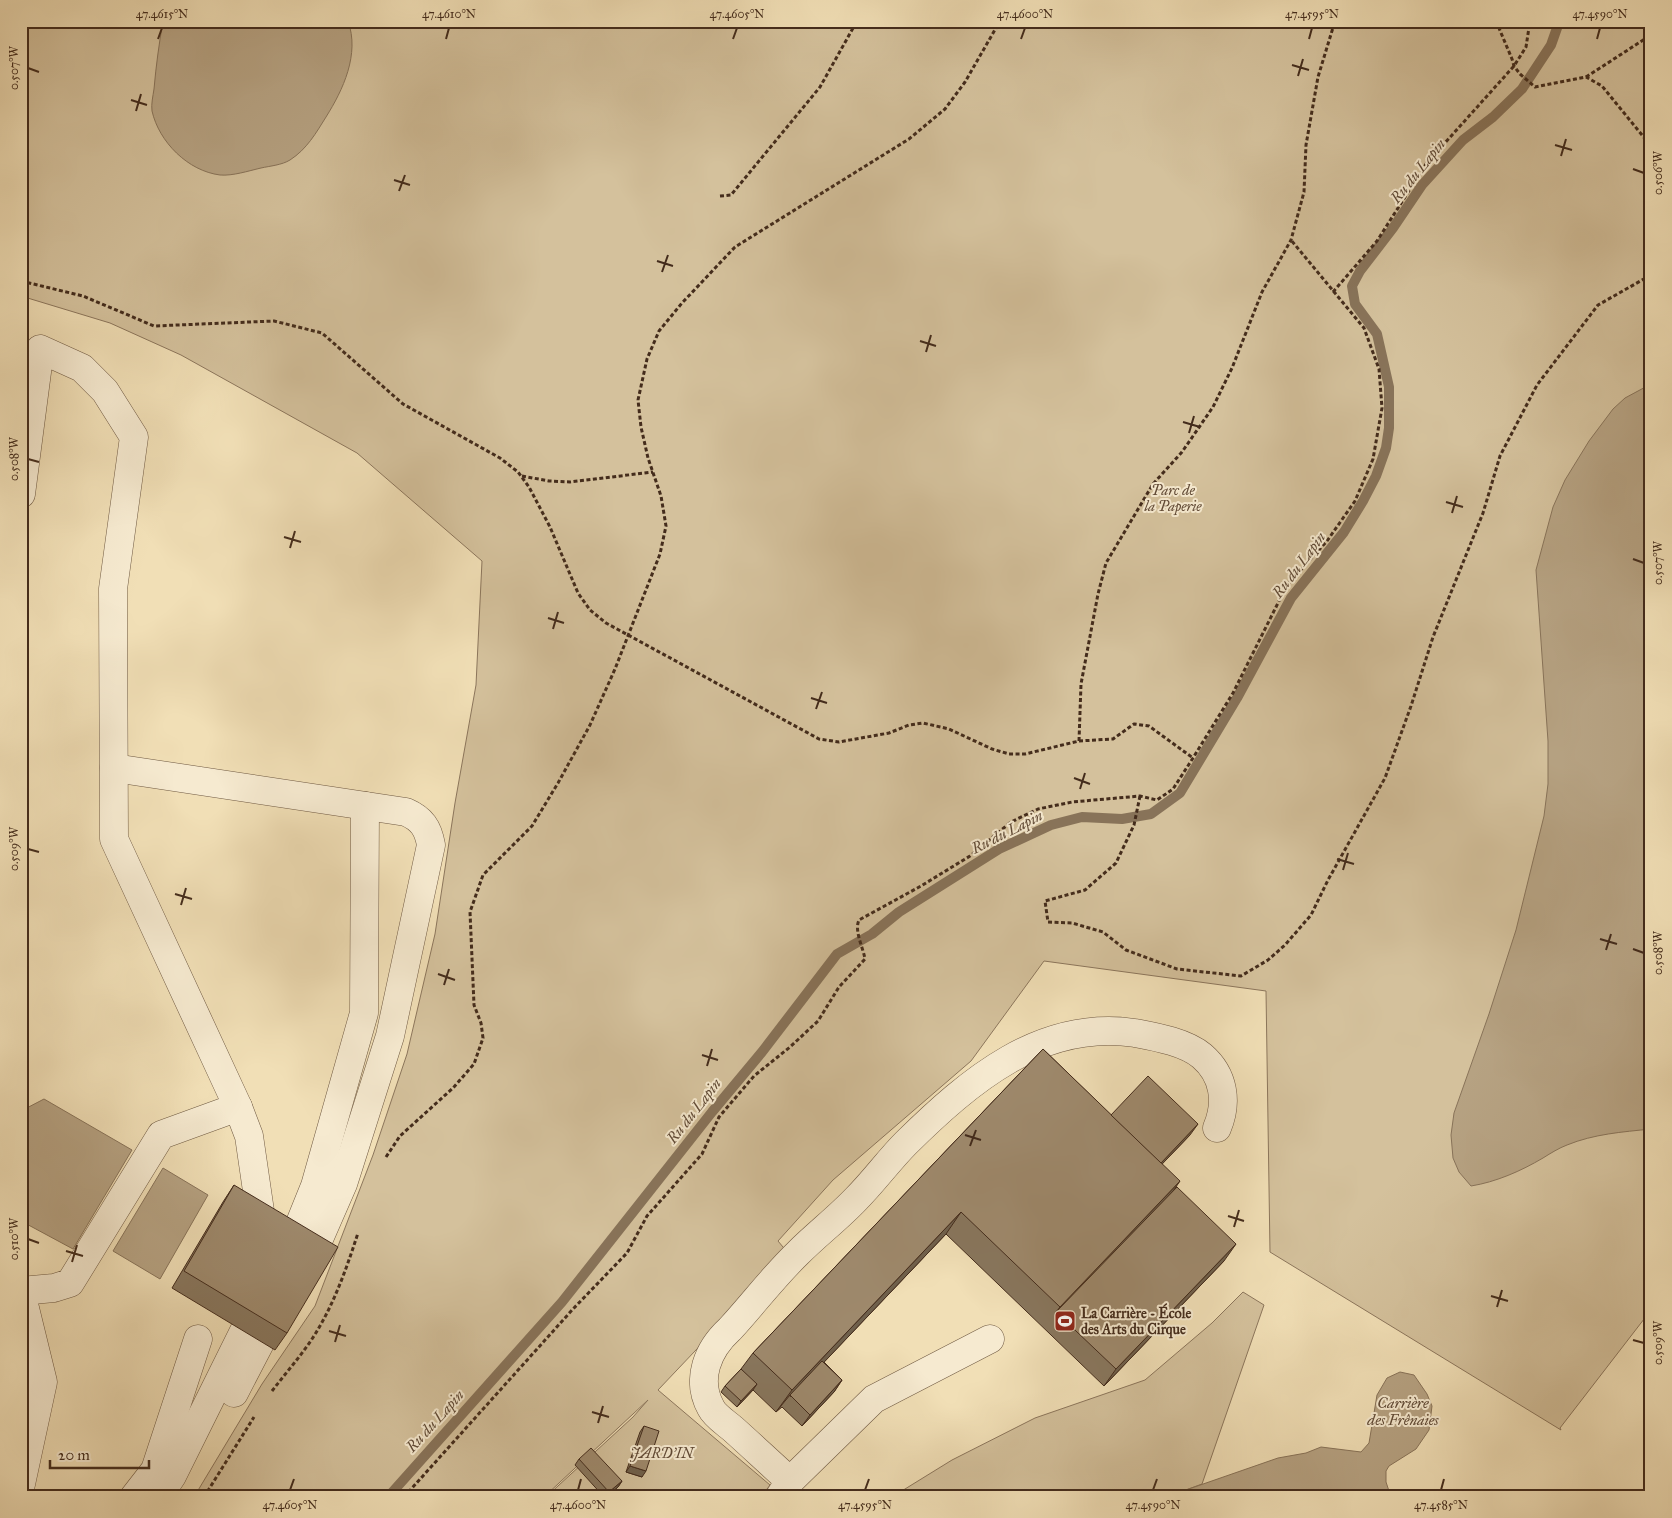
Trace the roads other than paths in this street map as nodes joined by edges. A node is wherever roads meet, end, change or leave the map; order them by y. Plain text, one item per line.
1 (21, 494) edge
2 (114, 768) junction
3 (365, 806) junction
4 (238, 1106) junction
5 (1217, 1128) dead end
6 (262, 1226) edge
7 (21, 1292) edge
8 (990, 1339) dead end
9 (198, 1340) dead end
10 (21, 1484) edge
11 (785, 1489) edge
12 (21, 1494) edge
13 (26, 1497) edge
14 (134, 1497) edge
15 (158, 1497) edge
16 (176, 1497) edge

1 - 2 lane
2 - 3 lane
2 - 4 lane
3 - 3 lane
4 - 6 lane
4 - 7 lane
5 - 11 lane
7 - 10 lane
8 - 11 lane
9 - 14 lane
12 - 13 lane
15 - 16 lane

